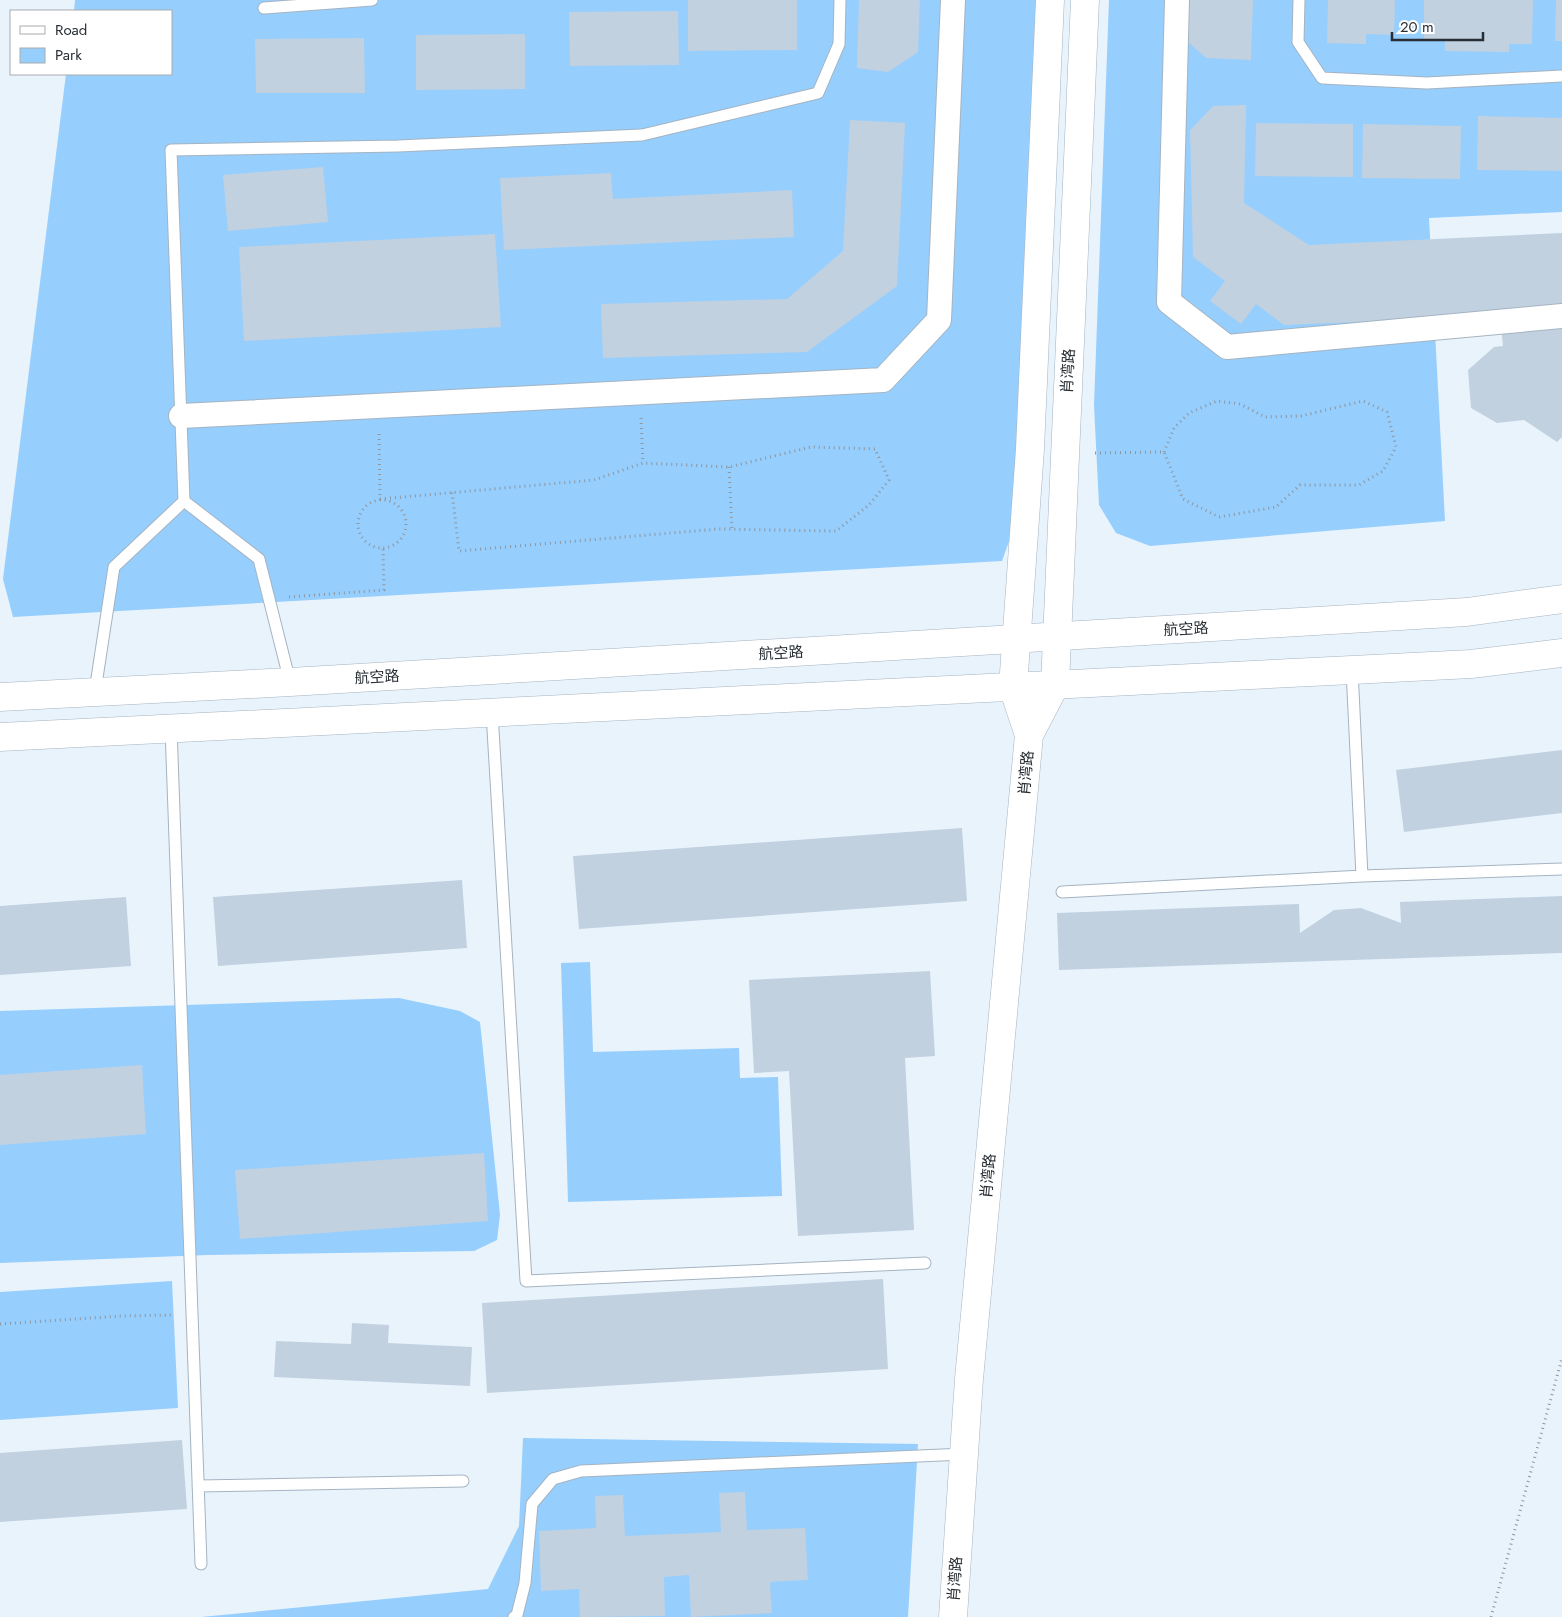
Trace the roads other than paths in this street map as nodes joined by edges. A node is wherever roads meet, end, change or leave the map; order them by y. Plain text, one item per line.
1 (372, 0) edge
2 (840, 0) edge
3 (953, 0) edge
4 (1050, 0) edge
5 (1085, 0) edge
6 (1177, 0) edge
7 (1299, 0) edge
8 (264, 8) dead end
9 (1562, 76) edge
10 (1562, 316) edge
11 (181, 416) junction
12 (184, 501) junction
13 (1562, 599) edge
14 (1056, 637) junction
15 (1015, 639) junction
16 (1562, 653) edge
17 (1352, 670) junction
18 (290, 682) junction
19 (1055, 685) junction
20 (1012, 687) junction
21 (96, 691) junction
22 (0, 697) edge
23 (492, 713) junction
24 (171, 728) junction
25 (1029, 735) junction
26 (0, 737) edge
27 (1562, 869) edge
28 (1362, 876) junction
29 (1062, 892) dead end
30 (925, 1263) dead end
31 (964, 1454) junction
32 (463, 1481) dead end
33 (198, 1486) junction
34 (201, 1564) dead end
35 (514, 1617) edge
36 (953, 1617) edge

1 - 8 lane
2 - 11 lane
3 - 11 street
4 - 15 main road, 肖湾路
5 - 14 main road, 肖湾路
6 - 10 street
7 - 9 lane
11 - 12 lane
12 - 18 lane
12 - 21 lane
13 - 14 main road, 航空路
14 - 15 main road, 航空路
14 - 19 main road, 肖湾路
15 - 18 main road, 航空路
15 - 20 main road, 肖湾路
16 - 17 main road
17 - 19 main road
17 - 28 lane
18 - 21 main road, 航空路
19 - 20 main road
19 - 25 main road, 肖湾路
20 - 23 main road
20 - 25 main road, 肖湾路
21 - 22 main road, 航空路
23 - 24 main road
23 - 30 lane
24 - 26 main road
24 - 33 lane
25 - 31 main road, 肖湾路
27 - 28 lane
28 - 29 lane
31 - 35 lane
31 - 36 main road, 肖湾路
32 - 33 lane
33 - 34 lane

